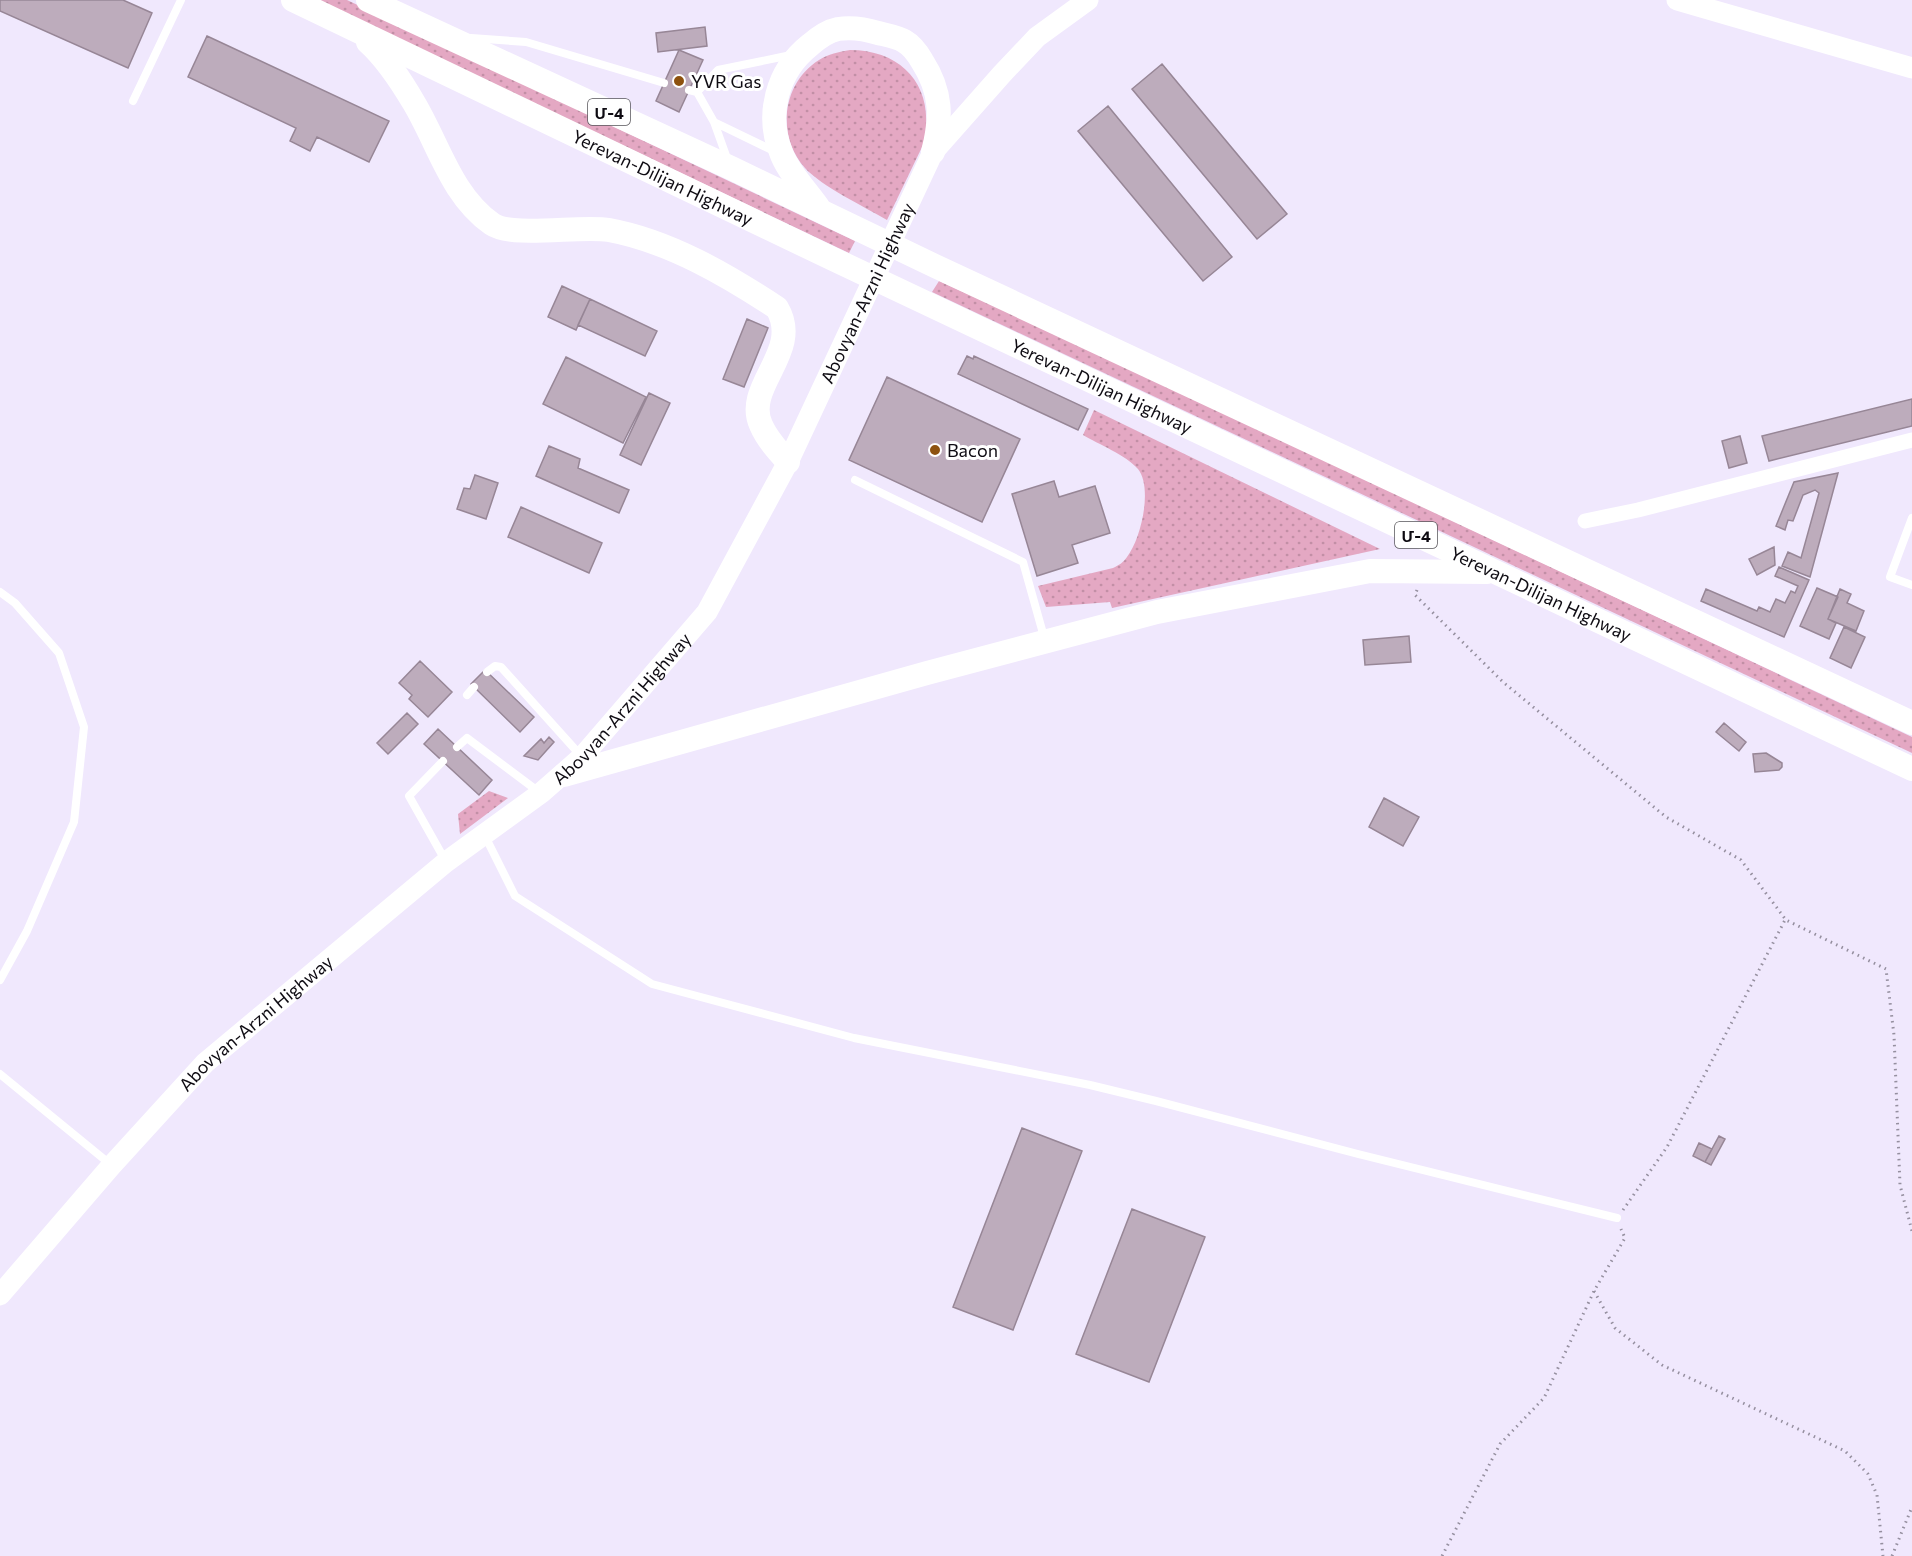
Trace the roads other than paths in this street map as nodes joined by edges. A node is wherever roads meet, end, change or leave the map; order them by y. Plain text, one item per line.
1 (181, 0) edge
2 (293, 0) edge
3 (368, 0) edge
4 (1088, 0) edge
5 (1677, 0) edge
6 (356, 30) junction
7 (444, 36) junction
8 (799, 54) junction
9 (1912, 68) edge
10 (664, 83) dead end
11 (133, 101) dead end
12 (714, 122) junction
13 (933, 152) junction
14 (782, 156) junction
15 (731, 168) junction
16 (822, 211) junction
17 (1912, 440) edge
18 (788, 462) junction
19 (855, 480) dead end
20 (1912, 518) edge
21 (1585, 521) dead end
22 (1494, 572) junction
23 (1912, 585) edge
24 (0, 592) edge
25 (1045, 642) junction
26 (488, 672) dead end
27 (474, 687) dead end
28 (467, 695) dead end
29 (1912, 723) edge
30 (457, 747) dead end
31 (582, 758) junction
32 (443, 761) dead end
33 (1912, 769) edge
34 (564, 775) junction
35 (541, 794) junction
36 (484, 835) junction
37 (446, 862) junction
38 (0, 980) edge
39 (0, 1074) edge
40 (112, 1165) junction
41 (1617, 1218) road end
42 (0, 1295) edge

1 - 11 lane
2 - 6 highway, Yerevan-Dilijan Highway / Մ-4
3 - 7 highway, Yerevan-Dilijan Highway / Մ-4
4 - 13 main road, Abovyan-Arzni Highway
5 - 9 main road
6 - 18 highway
6 - 22 highway, Yerevan-Dilijan Highway / Մ-4
7 - 10 lane
7 - 15 highway, Yerevan-Dilijan Highway / Մ-4
8 - 12 lane
8 - 13 highway
8 - 14 highway
12 - 14 lane
12 - 15 lane
13 - 18 main road, Abovyan-Arzni Highway
14 - 16 highway
15 - 16 highway, Yerevan-Dilijan Highway / Մ-4
16 - 29 highway, Yerevan-Dilijan Highway / Մ-4
17 - 21 street
18 - 31 main road, Abovyan-Arzni Highway
19 - 25 lane
20 - 23 lane
22 - 25 highway
22 - 33 highway, Yerevan-Dilijan Highway / Մ-4
24 - 38 lane
25 - 34 highway
26 - 31 lane
27 - 28 lane
30 - 35 lane
31 - 34 main road, Abovyan-Arzni Highway
32 - 37 lane
34 - 35 main road, Abovyan-Arzni Highway
35 - 36 main road, Abovyan-Arzni Highway
36 - 37 main road, Abovyan-Arzni Highway
36 - 41 lane
37 - 40 main road, Abovyan-Arzni Highway
39 - 40 lane
40 - 42 main road, Abovyan-Arzni Highway

